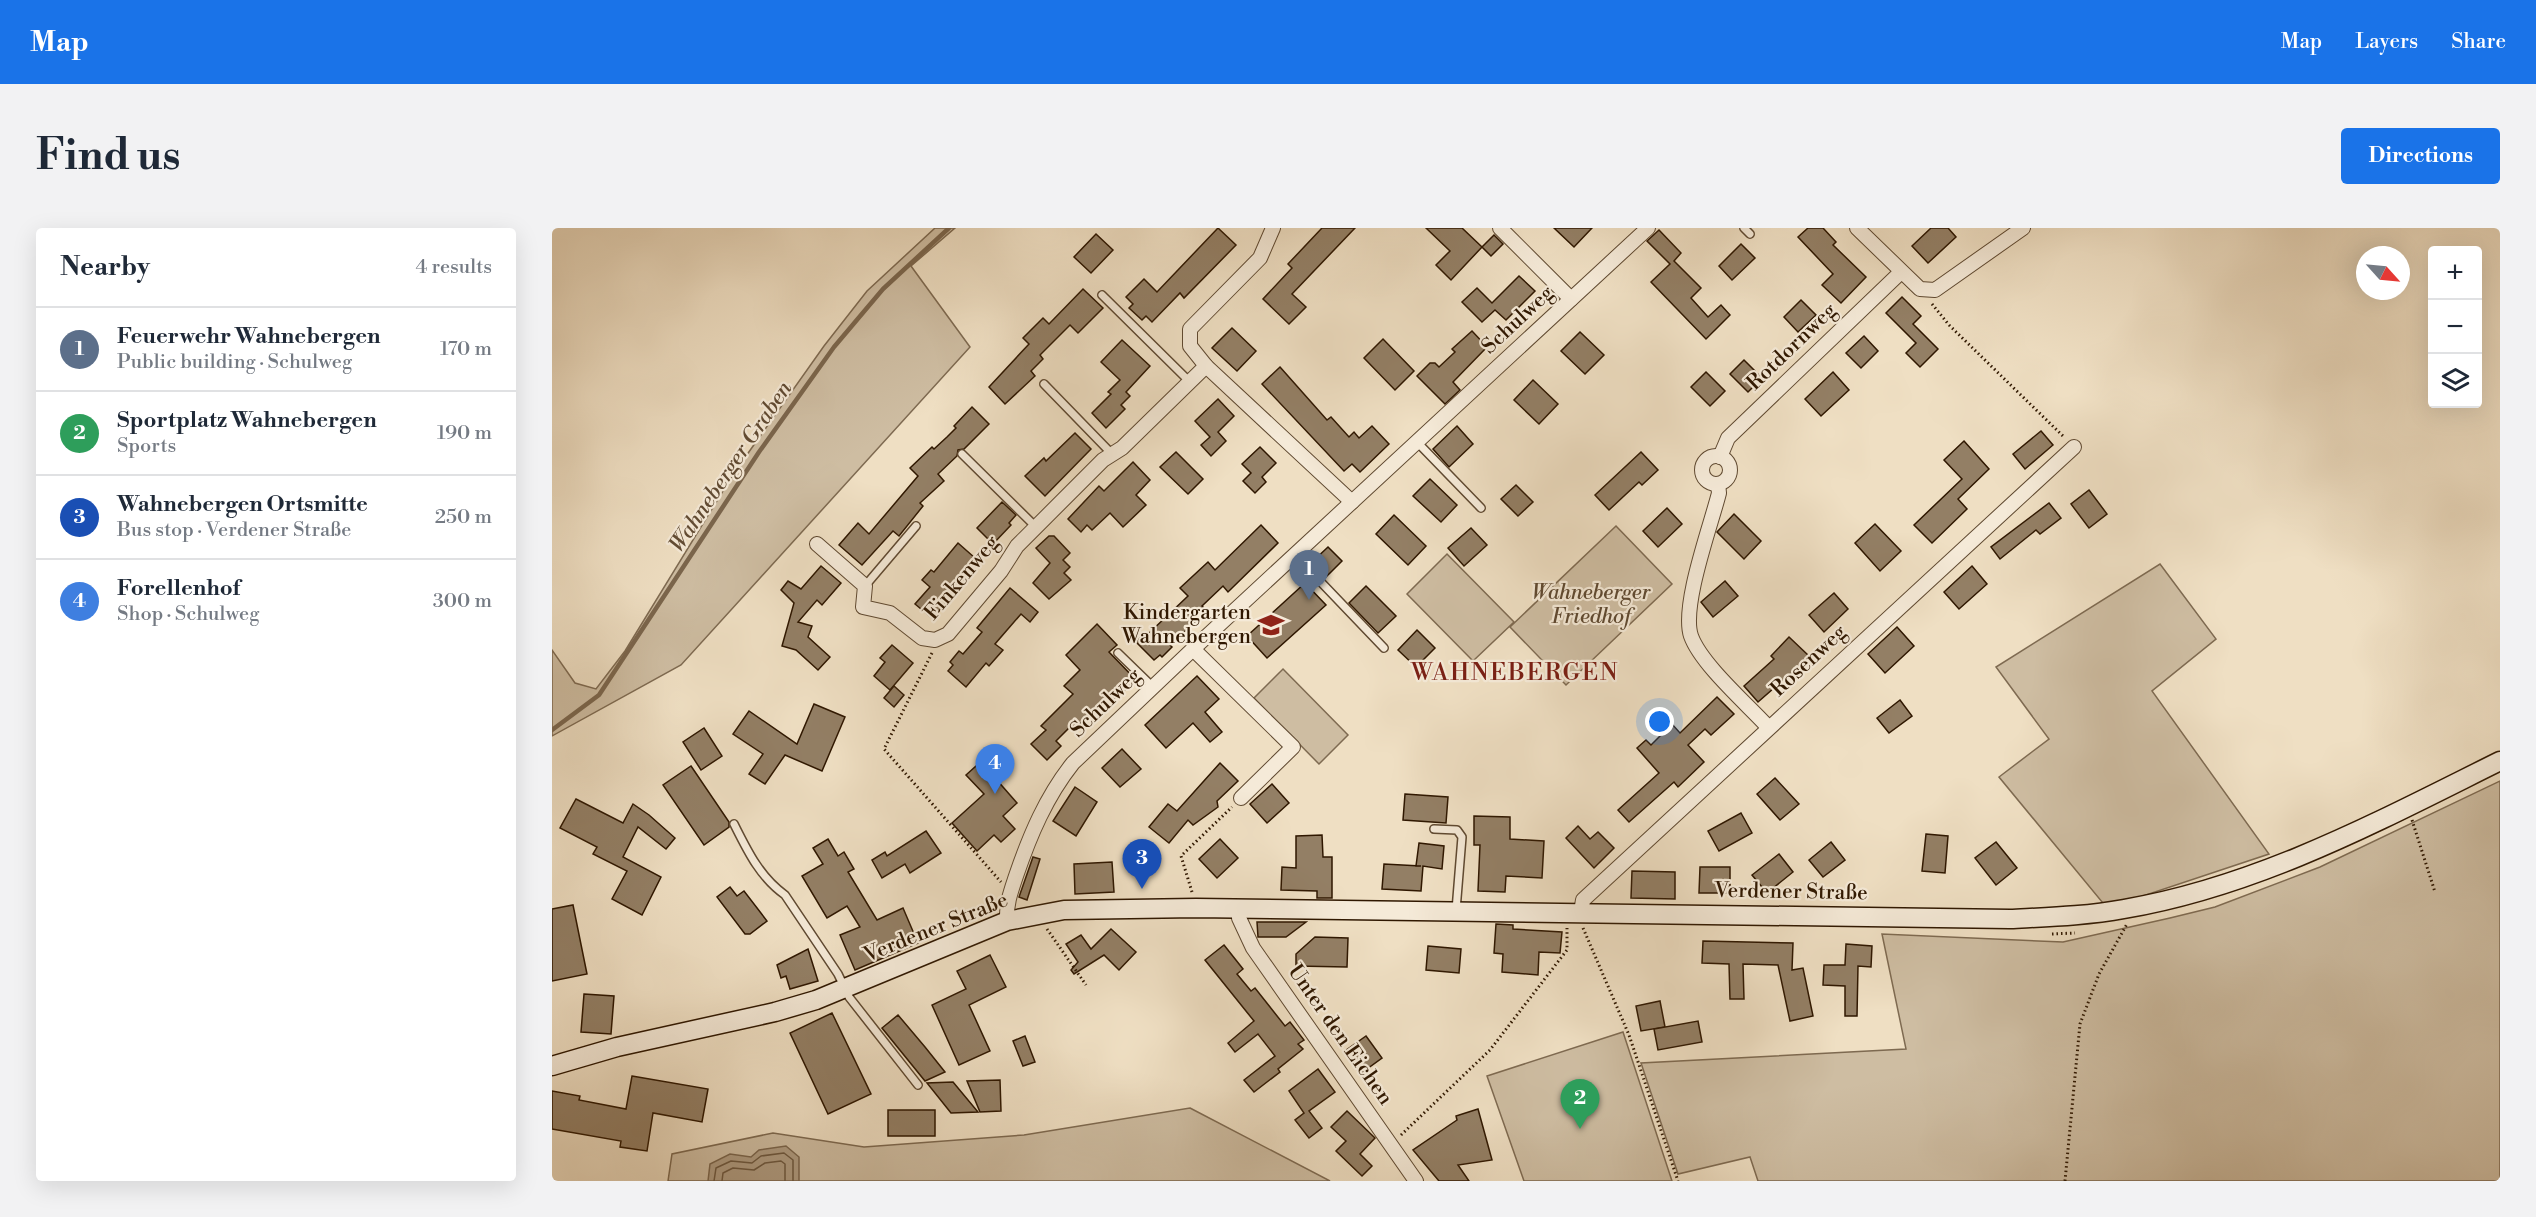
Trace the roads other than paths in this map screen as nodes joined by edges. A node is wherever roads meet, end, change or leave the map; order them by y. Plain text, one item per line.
1 (1273, 228) edge
2 (1500, 228) edge
3 (1648, 228) edge
4 (1857, 228) edge
5 (2023, 228) edge
6 (1901, 272) junction
7 (1102, 295) dead end
8 (1571, 299) junction
9 (1206, 366) junction
10 (1190, 382) junction
11 (1044, 384) dead end
12 (1417, 442) junction
13 (2074, 447) road end
14 (962, 454) dead end
15 (1112, 454) junction
16 (1720, 457) junction
17 (1718, 484) junction
18 (1352, 502) junction
19 (1481, 508) dead end
20 (916, 526) dead end
21 (1036, 527) junction
22 (817, 544) dead end
23 (1295, 555) junction
24 (865, 586) junction
25 (1384, 648) dead end
26 (1193, 649) junction
27 (1118, 653) dead end
28 (1153, 687) junction
29 (1768, 727) junction
30 (2500, 761) edge
31 (1241, 798) road end
32 (734, 824) dead end
33 (1434, 830) dead end
34 (1239, 909) junction
35 (1456, 912) junction
36 (1581, 912) junction
37 (1007, 921) junction
38 (844, 989) junction
39 (552, 1066) edge
40 (918, 1085) dead end
41 (1416, 1181) edge

1 - 9 street
2 - 8 street
3 - 8 street, Schulweg
4 - 6 street
5 - 6 street
6 - 16 street, Rotdornweg
7 - 10 lane
8 - 12 street, Schulweg
9 - 10 street, Finkenweg
9 - 18 street
10 - 15 street, Finkenweg
11 - 15 lane
12 - 18 street, Schulweg
12 - 19 lane
13 - 29 street, Rosenweg
14 - 21 lane
15 - 21 street, Finkenweg
16 - 17 street
16 - 17 street, Rotdornweg
17 - 29 street
18 - 23 street, Schulweg
20 - 24 lane
21 - 24 street, Finkenweg
22 - 24 street
23 - 25 lane
23 - 26 street, Schulweg
26 - 28 street, Schulweg
26 - 31 street
27 - 28 lane
28 - 37 street, Schulweg
29 - 36 street, Rosenweg
30 - 36 street, Verdener Straße
32 - 38 lane
33 - 35 lane
34 - 35 street, Verdener Straße
34 - 37 street, Verdener Straße
34 - 41 street, Unter den Eichen
35 - 36 street, Verdener Straße
37 - 38 street, Verdener Straße
38 - 39 street, Verdener Straße
38 - 40 lane

